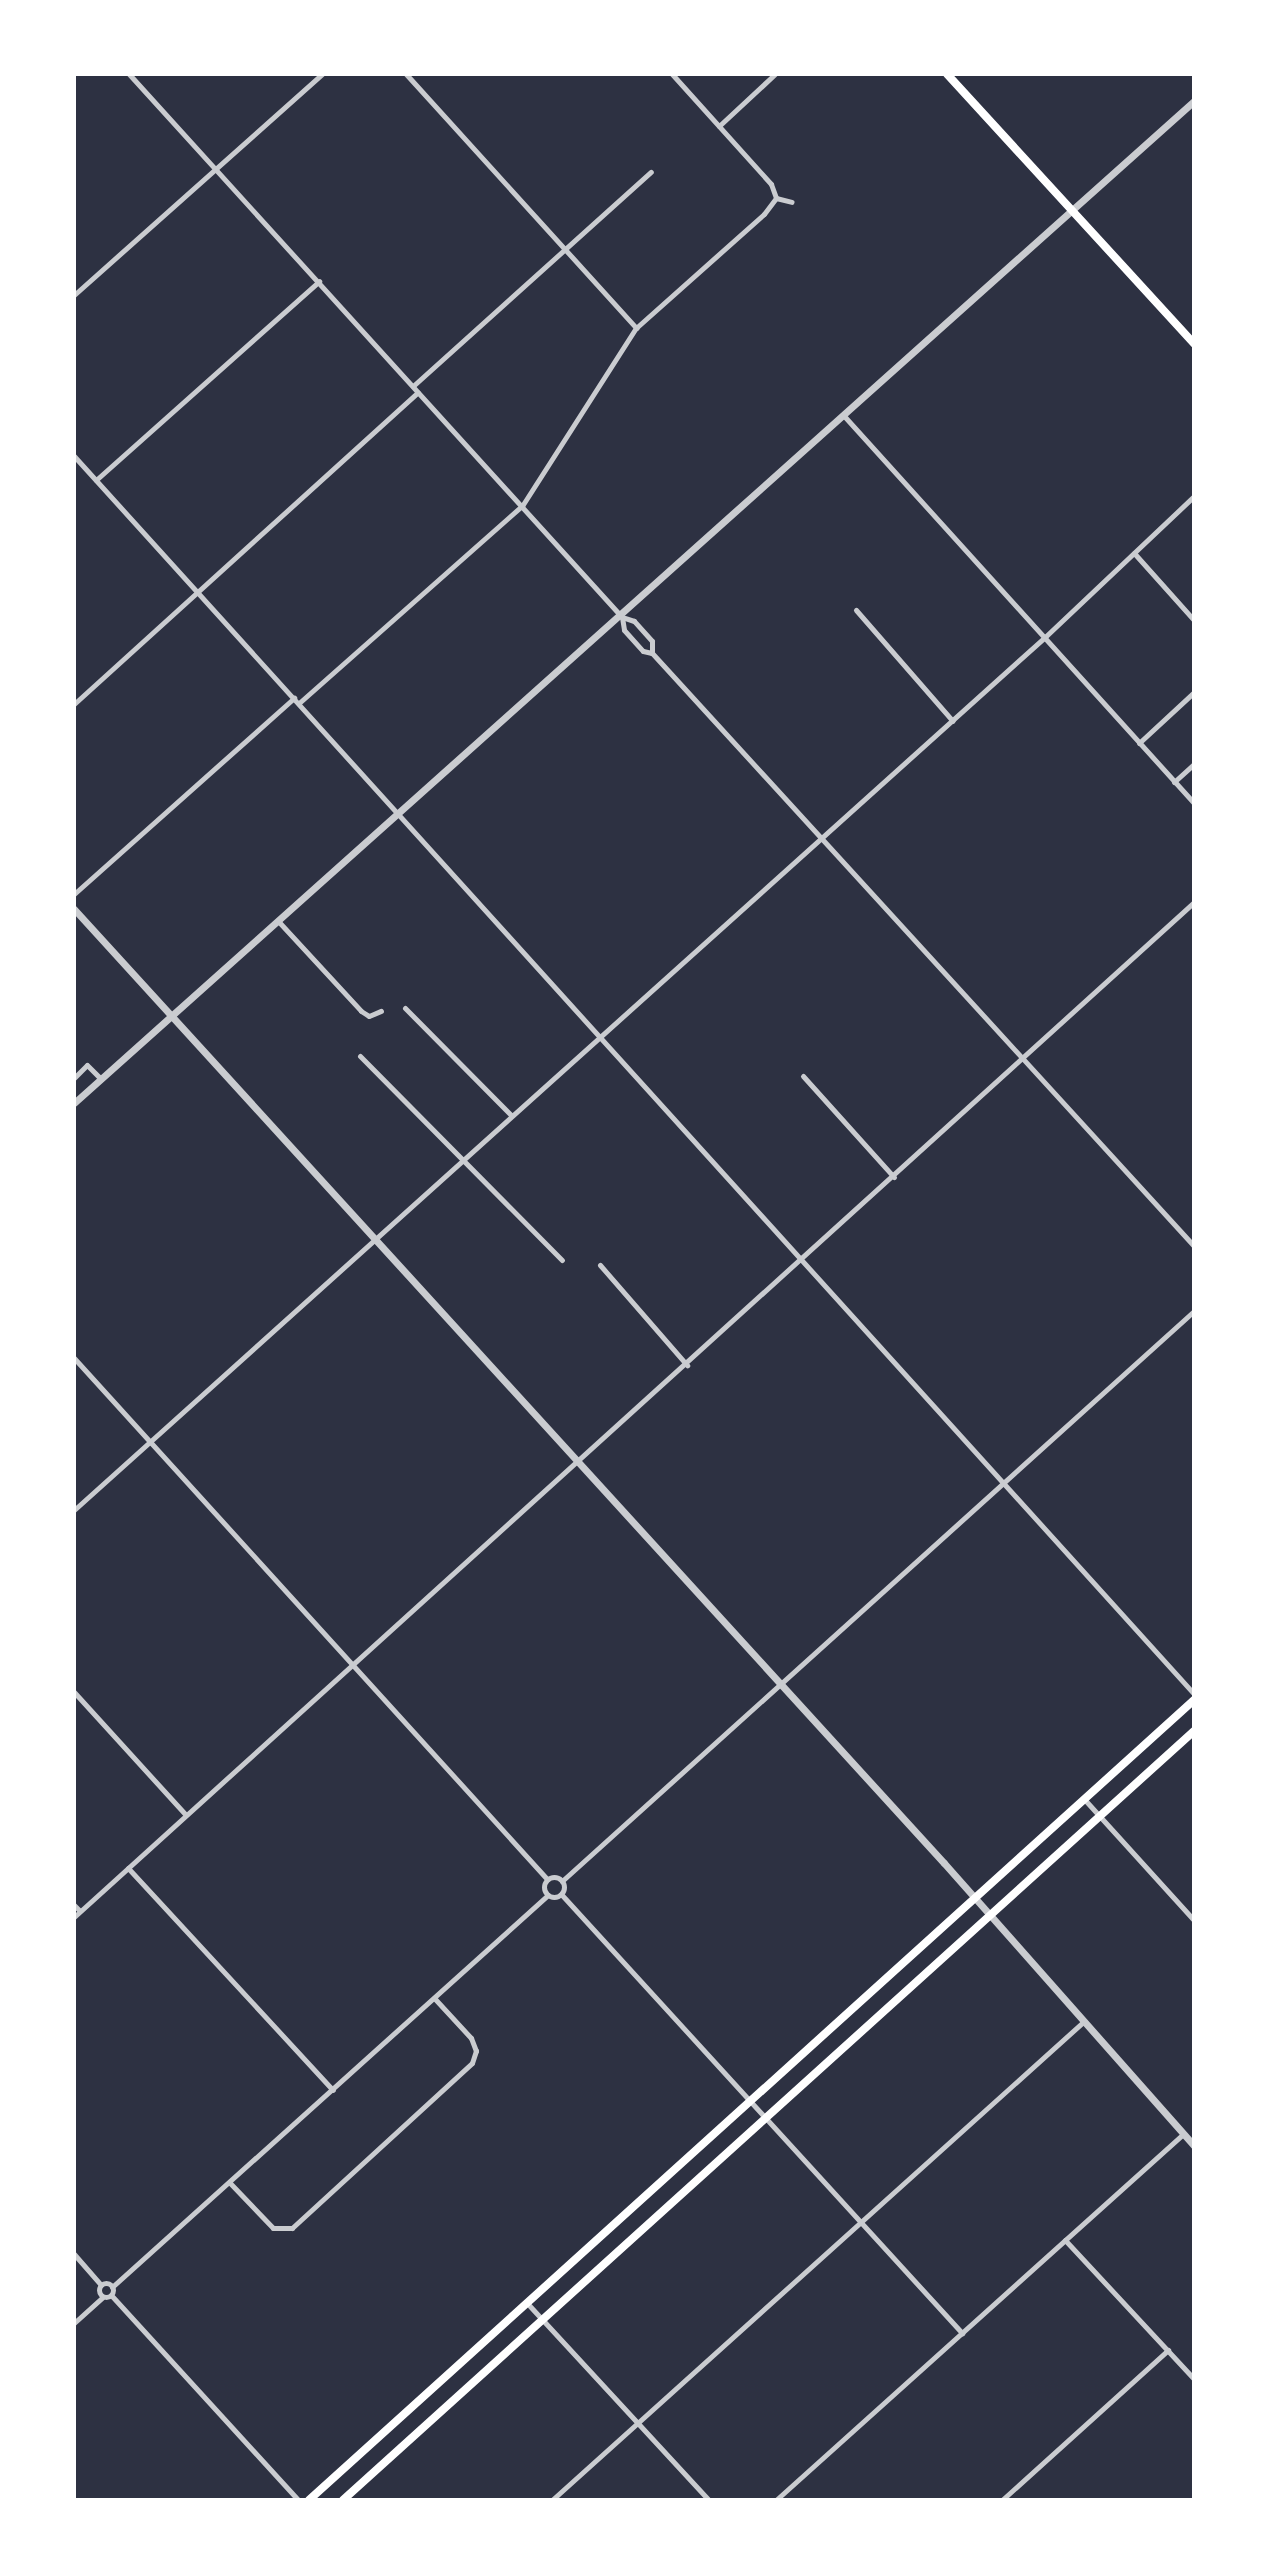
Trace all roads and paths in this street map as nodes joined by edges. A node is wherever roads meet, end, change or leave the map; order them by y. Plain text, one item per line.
1 (129, 74) edge
2 (322, 74) edge
3 (406, 74) edge
4 (672, 74) edge
5 (775, 74) edge
6 (947, 74) edge
7 (1194, 101) edge
8 (719, 126) junction
9 (217, 169) junction
10 (651, 172) dead end
11 (776, 198) junction
12 (792, 202) dead end
13 (1073, 209) junction
14 (567, 248) junction
15 (319, 281) junction
16 (74, 295) edge
17 (636, 328) junction
18 (1194, 344) edge
19 (413, 386) junction
20 (418, 392) junction
21 (845, 417) junction
22 (74, 456) edge
23 (96, 480) junction
24 (1194, 496) edge
25 (522, 506) junction
26 (1134, 553) junction
27 (198, 592) junction
28 (856, 610) dead end
29 (622, 617) junction
30 (1194, 620) edge
31 (1045, 637) junction
32 (652, 653) junction
33 (1194, 692) edge
34 (294, 698) junction
35 (299, 703) junction
36 (74, 704) edge
37 (953, 721) junction
38 (1139, 743) junction
39 (1194, 764) edge
40 (1174, 782) junction
41 (1194, 803) edge
42 (398, 815) junction
43 (820, 836) junction
44 (74, 894) edge
45 (1194, 902) edge
46 (74, 909) edge
47 (279, 922) junction
48 (405, 1008) dead end
49 (381, 1011) dead end
50 (172, 1016) junction
51 (597, 1036) junction
52 (360, 1056) dead end
53 (1022, 1060) junction
54 (803, 1076) dead end
55 (74, 1078) edge
56 (101, 1079) junction
57 (74, 1103) edge
58 (511, 1115) junction
59 (463, 1158) junction
60 (894, 1177) junction
61 (373, 1239) junction
62 (1194, 1246) edge
63 (562, 1260) dead end
64 (799, 1262) junction
65 (600, 1265) dead end
66 (1194, 1311) edge
67 (74, 1358) edge
68 (687, 1365) junction
69 (150, 1441) junction
70 (576, 1462) junction
71 (1002, 1483) junction
72 (74, 1510) edge
73 (354, 1666) junction
74 (780, 1685) junction
75 (74, 1692) edge
76 (1194, 1694) edge
77 (1194, 1700) edge
78 (1194, 1731) edge
79 (1085, 1800) junction
80 (185, 1814) junction
81 (1101, 1818) junction
82 (128, 1868) junction
83 (547, 1879) junction
84 (562, 1881) junction
85 (561, 1894) junction
86 (548, 1895) junction
87 (975, 1900) junction
88 (74, 1905) edge
89 (80, 1911) junction
90 (990, 1916) junction
91 (74, 1917) edge
92 (1194, 1920) edge
93 (435, 1999) junction
94 (1083, 2022) junction
95 (333, 2090) junction
96 (748, 2104) junction
97 (764, 2121) junction
98 (1183, 2134) junction
99 (1194, 2146) edge
100 (230, 2183) junction
101 (860, 2222) junction
102 (1065, 2240) junction
103 (74, 2254) edge
104 (101, 2285) junction
105 (112, 2287) junction
106 (111, 2295) junction
107 (103, 2297) junction
108 (527, 2303) junction
109 (542, 2320) junction
110 (74, 2323) edge
111 (962, 2333) junction
112 (1168, 2350) junction
113 (1194, 2379) edge
114 (636, 2422) junction
115 (298, 2500) edge
116 (309, 2500) edge
117 (343, 2500) edge
118 (552, 2500) edge
119 (709, 2500) edge
120 (776, 2500) edge
121 (1002, 2500) edge

1 - 9 street
2 - 9 street
3 - 14 street
4 - 8 street
5 - 8 street
6 - 13 main road
7 - 13 street
8 - 11 street
9 - 15 street
9 - 16 street
10 - 14 street
11 - 12 street
11 - 17 street
13 - 18 main road
13 - 21 street
14 - 17 street
14 - 19 street
15 - 19 street
15 - 23 street
17 - 25 street
19 - 20 street
20 - 25 street
20 - 27 street
21 - 29 street
21 - 31 street
22 - 23 street
23 - 27 street
24 - 26 street
25 - 29 street
25 - 35 street
26 - 30 street
26 - 31 street
27 - 34 street
27 - 36 street
28 - 37 street
29 - 32 street
29 - 32 street
29 - 42 street
31 - 37 street
31 - 38 street
32 - 43 street
33 - 38 street
34 - 35 street
34 - 44 street
35 - 42 street
37 - 43 street
38 - 40 street
39 - 40 street
40 - 41 street
42 - 47 street
42 - 51 street
43 - 51 street
43 - 53 street
45 - 53 street
46 - 50 street
47 - 49 street
47 - 50 street
48 - 58 street
50 - 56 street
50 - 61 street
51 - 58 street
51 - 64 street
52 - 59 street
53 - 60 street
53 - 62 street
54 - 60 street
55 - 56 street
56 - 57 street
58 - 59 street
59 - 61 street
59 - 63 street
60 - 64 street
61 - 69 street
61 - 70 street
64 - 68 street
64 - 71 street
65 - 68 street
66 - 71 street
67 - 69 street
68 - 70 street
69 - 72 street
69 - 73 street
70 - 73 street
70 - 74 street
71 - 74 street
71 - 76 street
73 - 80 street
73 - 83 street
74 - 84 street
74 - 87 street
75 - 80 street
77 - 79 main road
78 - 81 main road
79 - 81 street
79 - 87 main road
80 - 82 street
81 - 90 main road
81 - 92 street
82 - 89 street
82 - 95 street
83 - 84 street
83 - 86 street
84 - 85 street
85 - 86 street
85 - 96 street
86 - 93 street
87 - 90 street
87 - 96 main road
88 - 89 street
89 - 91 street
90 - 94 street
90 - 97 main road
93 - 95 street
93 - 100 street
94 - 98 street
94 - 101 street
95 - 100 street
96 - 97 street
96 - 108 main road
97 - 101 street
97 - 109 main road
98 - 99 street
98 - 102 street
100 - 105 street
101 - 111 street
101 - 114 street
102 - 111 street
102 - 112 street
103 - 104 street
104 - 105 street
104 - 107 street
105 - 106 street
106 - 107 street
106 - 115 street
107 - 110 street
108 - 109 street
108 - 116 main road
109 - 114 street
109 - 117 main road
111 - 120 street
112 - 113 street
112 - 121 street
114 - 118 street
114 - 119 street

